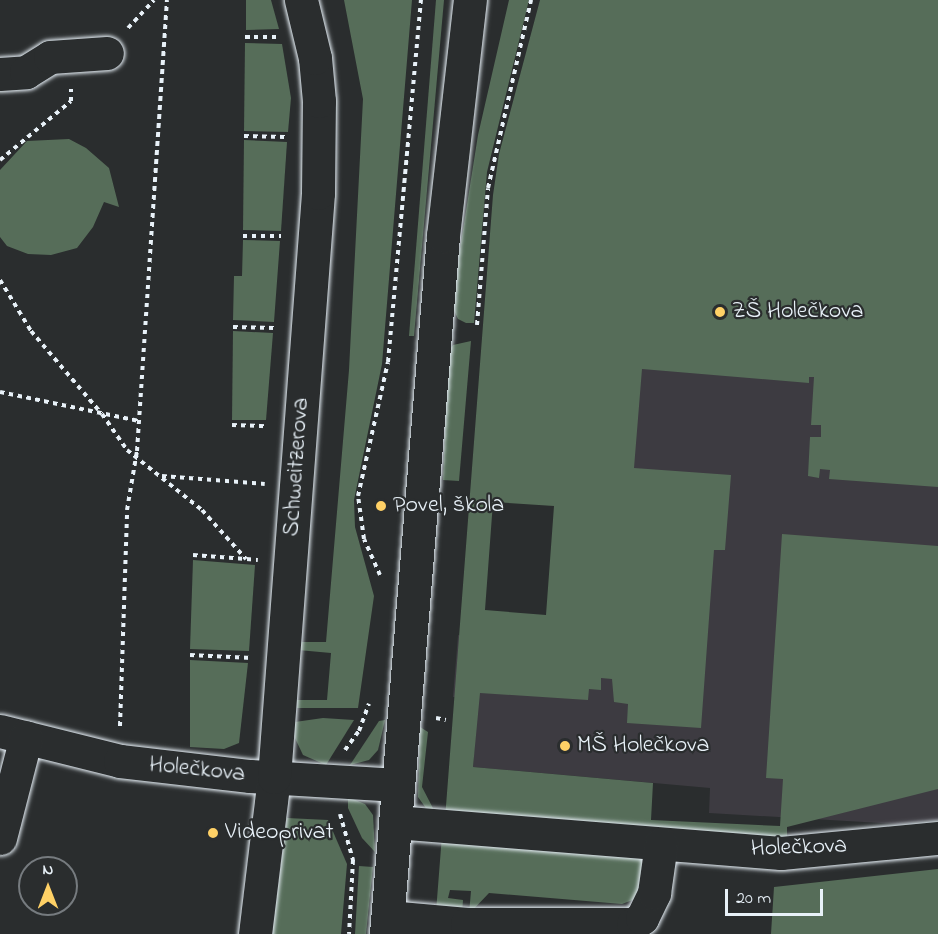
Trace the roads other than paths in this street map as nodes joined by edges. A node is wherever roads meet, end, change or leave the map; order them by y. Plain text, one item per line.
1 (301, 0) edge
2 (470, 0) edge
3 (106, 53) dead end
4 (0, 74) edge
5 (13, 734) edge
6 (274, 777) junction
7 (398, 784) junction
8 (395, 822) junction
9 (0, 838) edge
10 (938, 838) edge
11 (661, 844) junction
12 (387, 926) edge
13 (255, 934) edge

1 - 6 street, Schweitzerova
2 - 7 street
3 - 4 street
5 - 6 street, Holečkova
5 - 9 street
6 - 7 street, Holečkova
6 - 13 street, Schweitzerova
7 - 8 street
8 - 11 street, Holečkova
8 - 12 street
10 - 11 street, Holečkova
11 - 12 street

